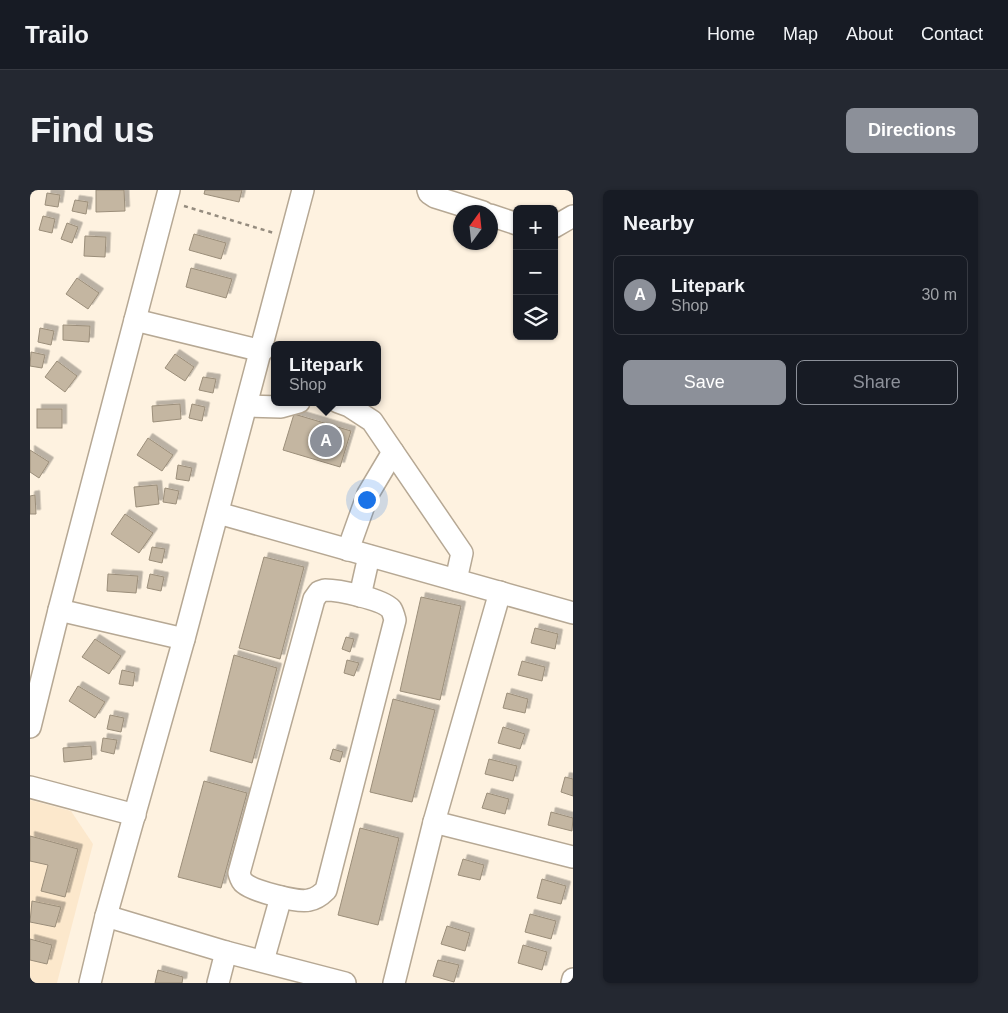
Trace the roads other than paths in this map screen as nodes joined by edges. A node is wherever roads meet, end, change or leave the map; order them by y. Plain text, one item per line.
1 (303, 190) edge
2 (428, 190) edge
3 (167, 195) edge
4 (460, 205) edge
5 (573, 216) edge
6 (498, 218) edge
7 (513, 223) edge
8 (558, 225) edge
9 (135, 320) junction
10 (262, 351) junction
11 (247, 406) junction
12 (285, 406) edge
13 (349, 406) edge
14 (393, 452) junction
15 (218, 513) junction
16 (348, 550) junction
17 (369, 556) junction
18 (456, 580) junction
19 (500, 592) junction
20 (360, 596) junction
21 (59, 610) junction
22 (573, 613) edge
23 (184, 639) junction
24 (30, 727) edge
25 (30, 787) edge
26 (135, 815) junction
27 (434, 822) junction
28 (573, 857) edge
29 (281, 897) junction
30 (106, 916) junction
31 (226, 952) junction
32 (263, 961) junction
33 (90, 983) edge
34 (218, 983) edge
35 (344, 983) edge
36 (394, 983) edge

1 - 10 street
2 - 4 street
3 - 9 street
5 - 8 street
6 - 7 street
9 - 10 street
9 - 21 street
10 - 11 street
11 - 12 street
11 - 15 street
13 - 14 street
14 - 16 street
14 - 18 street
15 - 16 street
15 - 23 street
16 - 17 street
17 - 18 street
17 - 20 street
18 - 19 street
19 - 22 street
19 - 27 street
20 - 29 street
20 - 29 street
21 - 23 street
21 - 24 street
23 - 26 street
25 - 26 street
26 - 30 street
27 - 28 street
27 - 36 street
29 - 32 street
30 - 31 street
30 - 33 street
31 - 32 street
31 - 34 street
32 - 35 street

